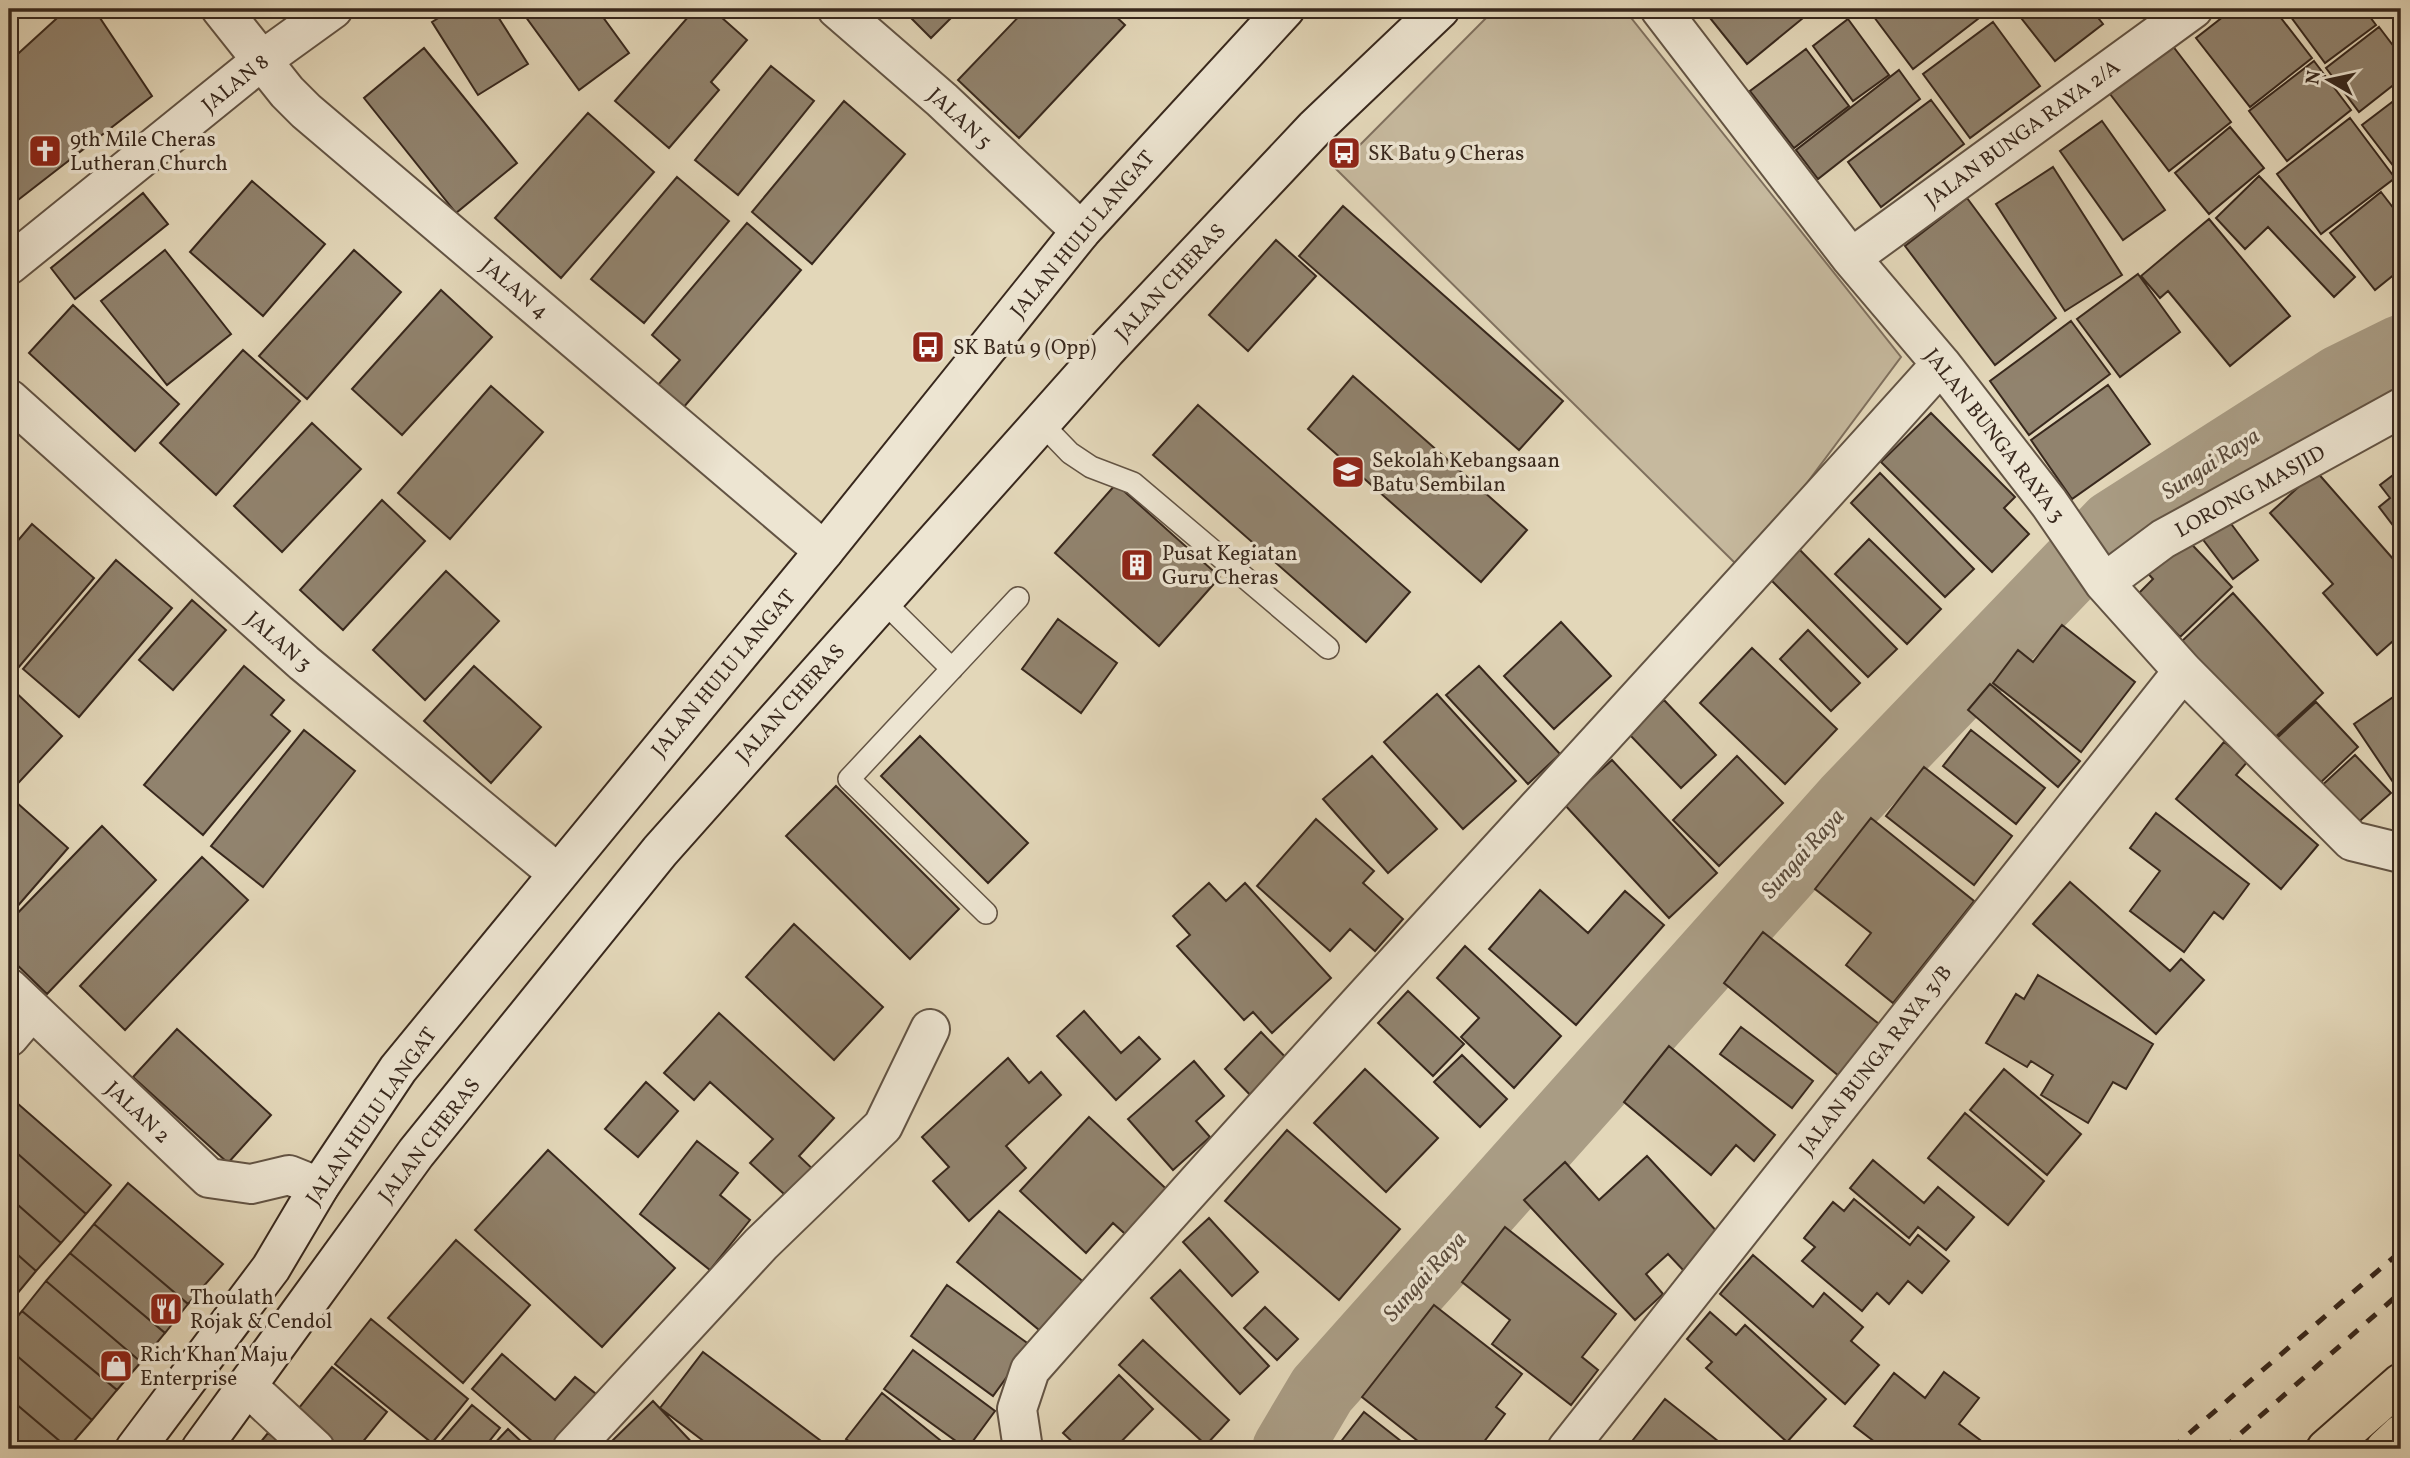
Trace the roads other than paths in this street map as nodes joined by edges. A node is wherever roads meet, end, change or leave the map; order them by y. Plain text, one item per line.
1 (221, 9) edge
2 (333, 9) edge
3 (837, 9) edge
4 (1285, 9) edge
5 (1440, 9) edge
6 (1660, 9) edge
7 (2193, 9) edge
8 (261, 61) junction
9 (1080, 230) junction
10 (1851, 258) junction
11 (9, 265) edge
12 (1941, 364) junction
13 (9, 399) edge
14 (2401, 408) edge
15 (1041, 423) junction
16 (824, 551) junction
17 (2104, 583) junction
18 (1018, 598) dead end
19 (882, 600) junction
20 (1328, 648) dead end
21 (952, 669) junction
22 (2183, 671) junction
23 (2401, 853) edge
24 (556, 873) junction
25 (986, 913) dead end
26 (16, 1012) edge
27 (930, 1030) dead end
28 (304, 1181) junction
29 (2401, 1382) edge
30 (247, 1386) junction
31 (2401, 1434) edge
32 (1026, 1448) edge
33 (135, 1449) edge
34 (201, 1449) edge
35 (315, 1449) edge
36 (572, 1449) edge
37 (1567, 1449) edge
38 (2326, 1449) edge
39 (2385, 1449) edge

1 - 8 street, JALAN 4
2 - 8 street, JALAN 8
3 - 9 street, JALAN 5
4 - 9 street, JALAN HULU LANGAT
5 - 15 street, JALAN CHERAS
6 - 10 street, JALAN BUNGA RAYA 3
7 - 10 street, JALAN BUNGA RAYA 2/A
8 - 11 street, JALAN 8
8 - 16 street, JALAN 4
9 - 16 street, JALAN HULU LANGAT
10 - 12 street, JALAN BUNGA RAYA 3
12 - 17 street, JALAN BUNGA RAYA 3
12 - 32 street
13 - 24 street, JALAN 3
14 - 17 street, LORONG MASJID
15 - 19 street, JALAN CHERAS
15 - 20 lane
16 - 24 street, JALAN HULU LANGAT
17 - 22 street, JALAN BUNGA RAYA 3
18 - 21 lane
19 - 21 lane
19 - 30 street, JALAN CHERAS
21 - 25 lane
22 - 23 street, JALAN BUNGA RAYA 3
22 - 37 street, JALAN BUNGA RAYA 3/B
24 - 28 street, JALAN HULU LANGAT
26 - 28 street, JALAN 2
27 - 36 street
28 - 33 street, JALAN HULU LANGAT
29 - 38 highway
30 - 34 street, JALAN CHERAS
30 - 35 street
31 - 39 highway

